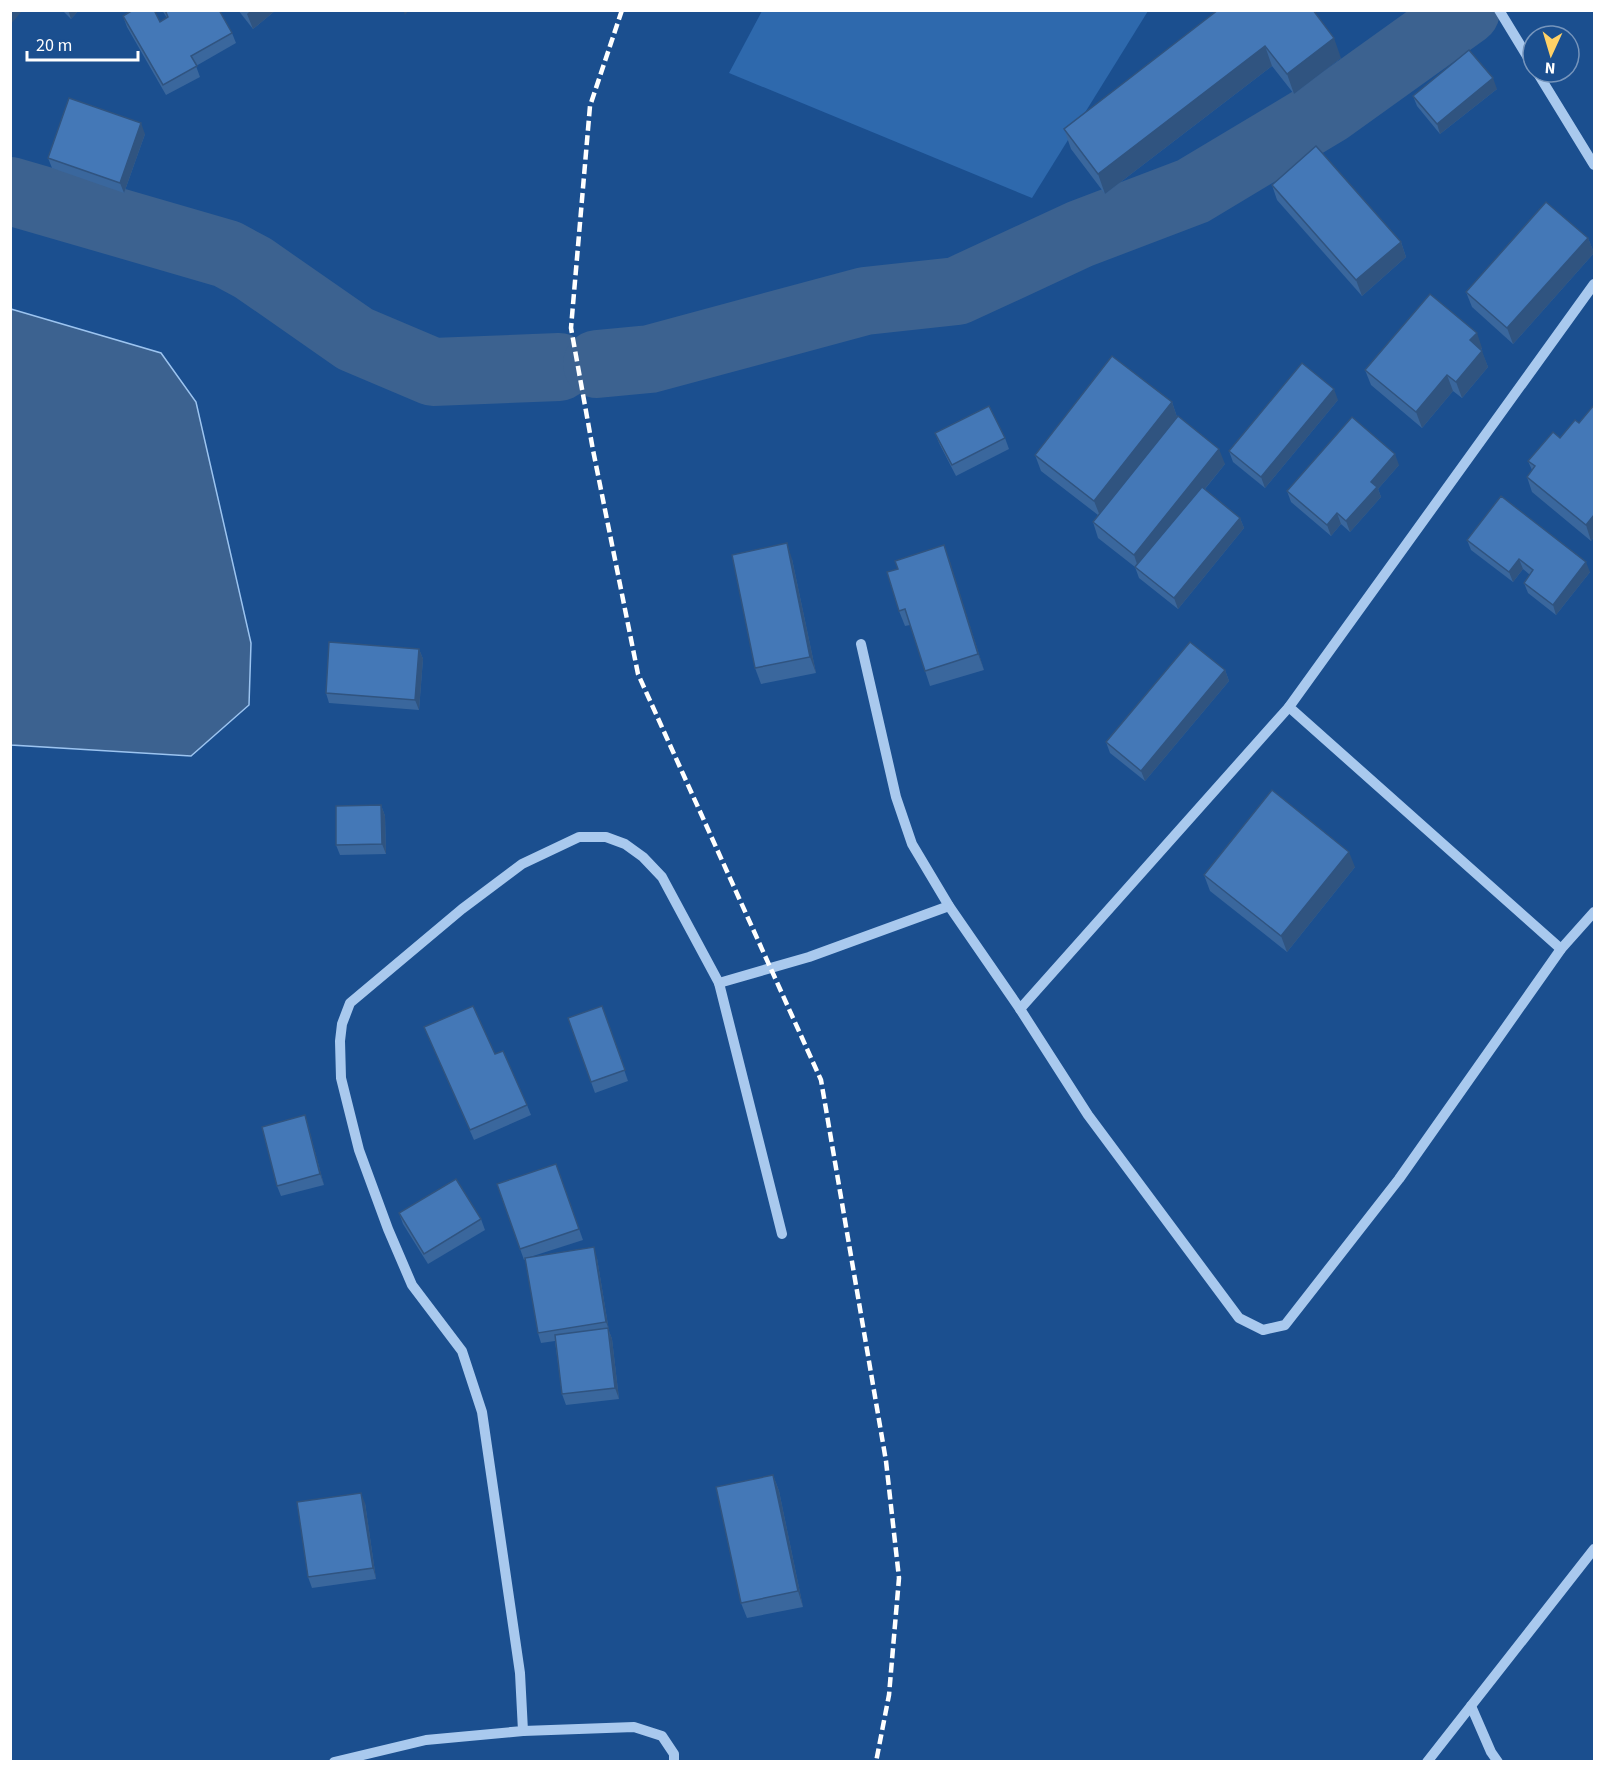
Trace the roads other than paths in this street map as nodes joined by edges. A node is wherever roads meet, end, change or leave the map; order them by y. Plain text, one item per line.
1 (1499, 10) edge
2 (1521, 46) edge
3 (1544, 84) edge
4 (1594, 165) edge
5 (1594, 284) edge
6 (861, 644) dead end
7 (1289, 707) junction
8 (949, 906) junction
9 (1594, 912) edge
10 (1561, 949) junction
11 (719, 983) junction
12 (1020, 1009) junction
13 (782, 1234) dead end
14 (1594, 1549) edge
15 (1471, 1706) junction
16 (523, 1731) junction
17 (334, 1761) edge
18 (674, 1761) edge
19 (1427, 1761) edge
20 (1498, 1761) edge

1 - 2 street
3 - 4 street
5 - 7 street
6 - 8 street
7 - 10 street
7 - 12 street
8 - 11 street
8 - 12 street
9 - 10 street
10 - 12 street
11 - 13 street
11 - 16 street
14 - 15 street
15 - 19 street
15 - 20 street
16 - 17 street
16 - 18 street

